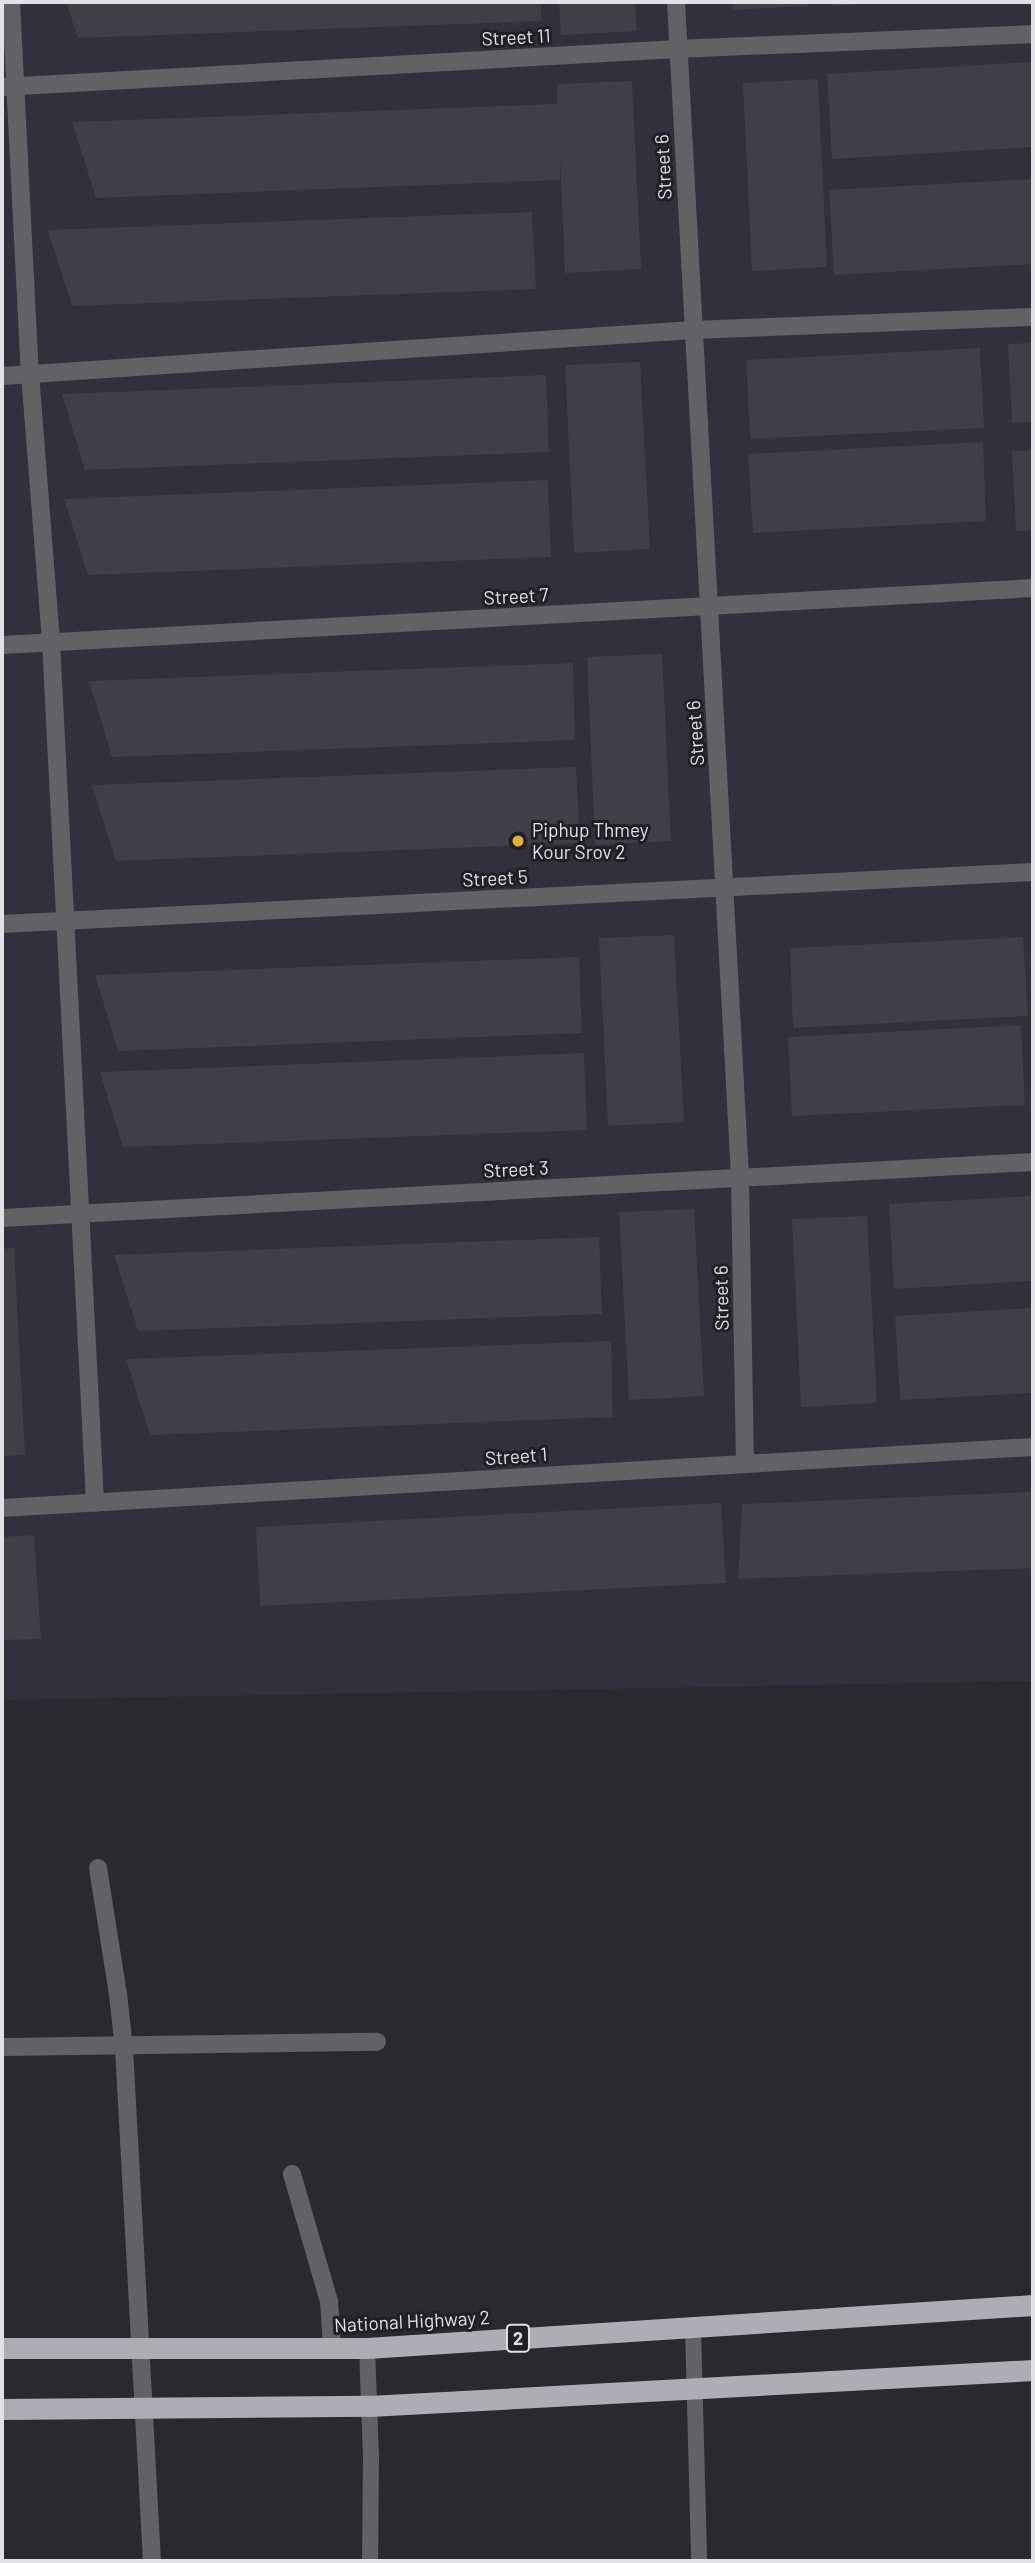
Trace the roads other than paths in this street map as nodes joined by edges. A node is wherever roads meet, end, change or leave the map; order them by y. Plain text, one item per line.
1 (11, 2) edge
2 (676, 2) edge
3 (1033, 34) edge
4 (677, 49) junction
5 (9, 86) edge
6 (1033, 317) edge
7 (693, 330) junction
8 (30, 374) junction
9 (2, 376) edge
10 (1033, 588) edge
11 (708, 606) junction
12 (51, 642) junction
13 (2, 645) edge
14 (1033, 872) edge
15 (726, 888) junction
16 (66, 921) junction
17 (2, 924) edge
18 (1033, 1162) edge
19 (740, 1178) junction
20 (81, 1213) junction
21 (2, 1218) edge
22 (1033, 1447) edge
23 (745, 1462) junction
24 (95, 1503) junction
25 (2, 1508) edge
26 (98, 1868) dead end
27 (377, 2042) dead end
28 (2, 2047) edge
29 (124, 2048) junction
30 (292, 2174) dead end
31 (1033, 2305) edge
32 (692, 2327) junction
33 (332, 2347) junction
34 (367, 2347) junction
35 (2, 2348) edge
36 (143, 2348) junction
37 (1033, 2370) edge
38 (694, 2389) junction
39 (369, 2406) junction
40 (2, 2409) edge
41 (146, 2409) junction
42 (152, 2561) edge
43 (370, 2561) edge
44 (699, 2561) edge

1 - 5 street
2 - 4 street, Street 6
3 - 4 street, Street 11
4 - 5 street, Street 11
4 - 7 street, Street 6
5 - 8 street
6 - 7 street
7 - 8 street
7 - 11 street, Street 6
8 - 9 street
8 - 12 street
10 - 11 street, Street 7
11 - 12 street, Street 7
11 - 15 street, Street 6
12 - 13 street, Street 7
12 - 16 street
14 - 15 street, Street 5
15 - 16 street, Street 5
15 - 19 street, Street 6
16 - 17 street, Street 5
16 - 20 street
18 - 19 street, Street 3
19 - 20 street, Street 3
19 - 23 street, Street 6
20 - 21 street, Street 3
20 - 24 street
22 - 23 street, Street 1
23 - 24 street, Street 1
24 - 25 street, Street 1
26 - 29 street
27 - 29 street
28 - 29 street
29 - 36 street
30 - 33 street
31 - 32 highway, National Highway 2 / 2
32 - 34 highway, National Highway 2 / 2
32 - 38 lane
33 - 34 highway, National Highway 2 / 2
33 - 36 highway, National Highway 2 / 2
34 - 39 lane
35 - 36 highway, National Highway 2 / 2
36 - 41 street
37 - 38 highway
38 - 39 highway
38 - 44 lane
39 - 41 highway
39 - 43 lane
40 - 41 highway
41 - 42 street

